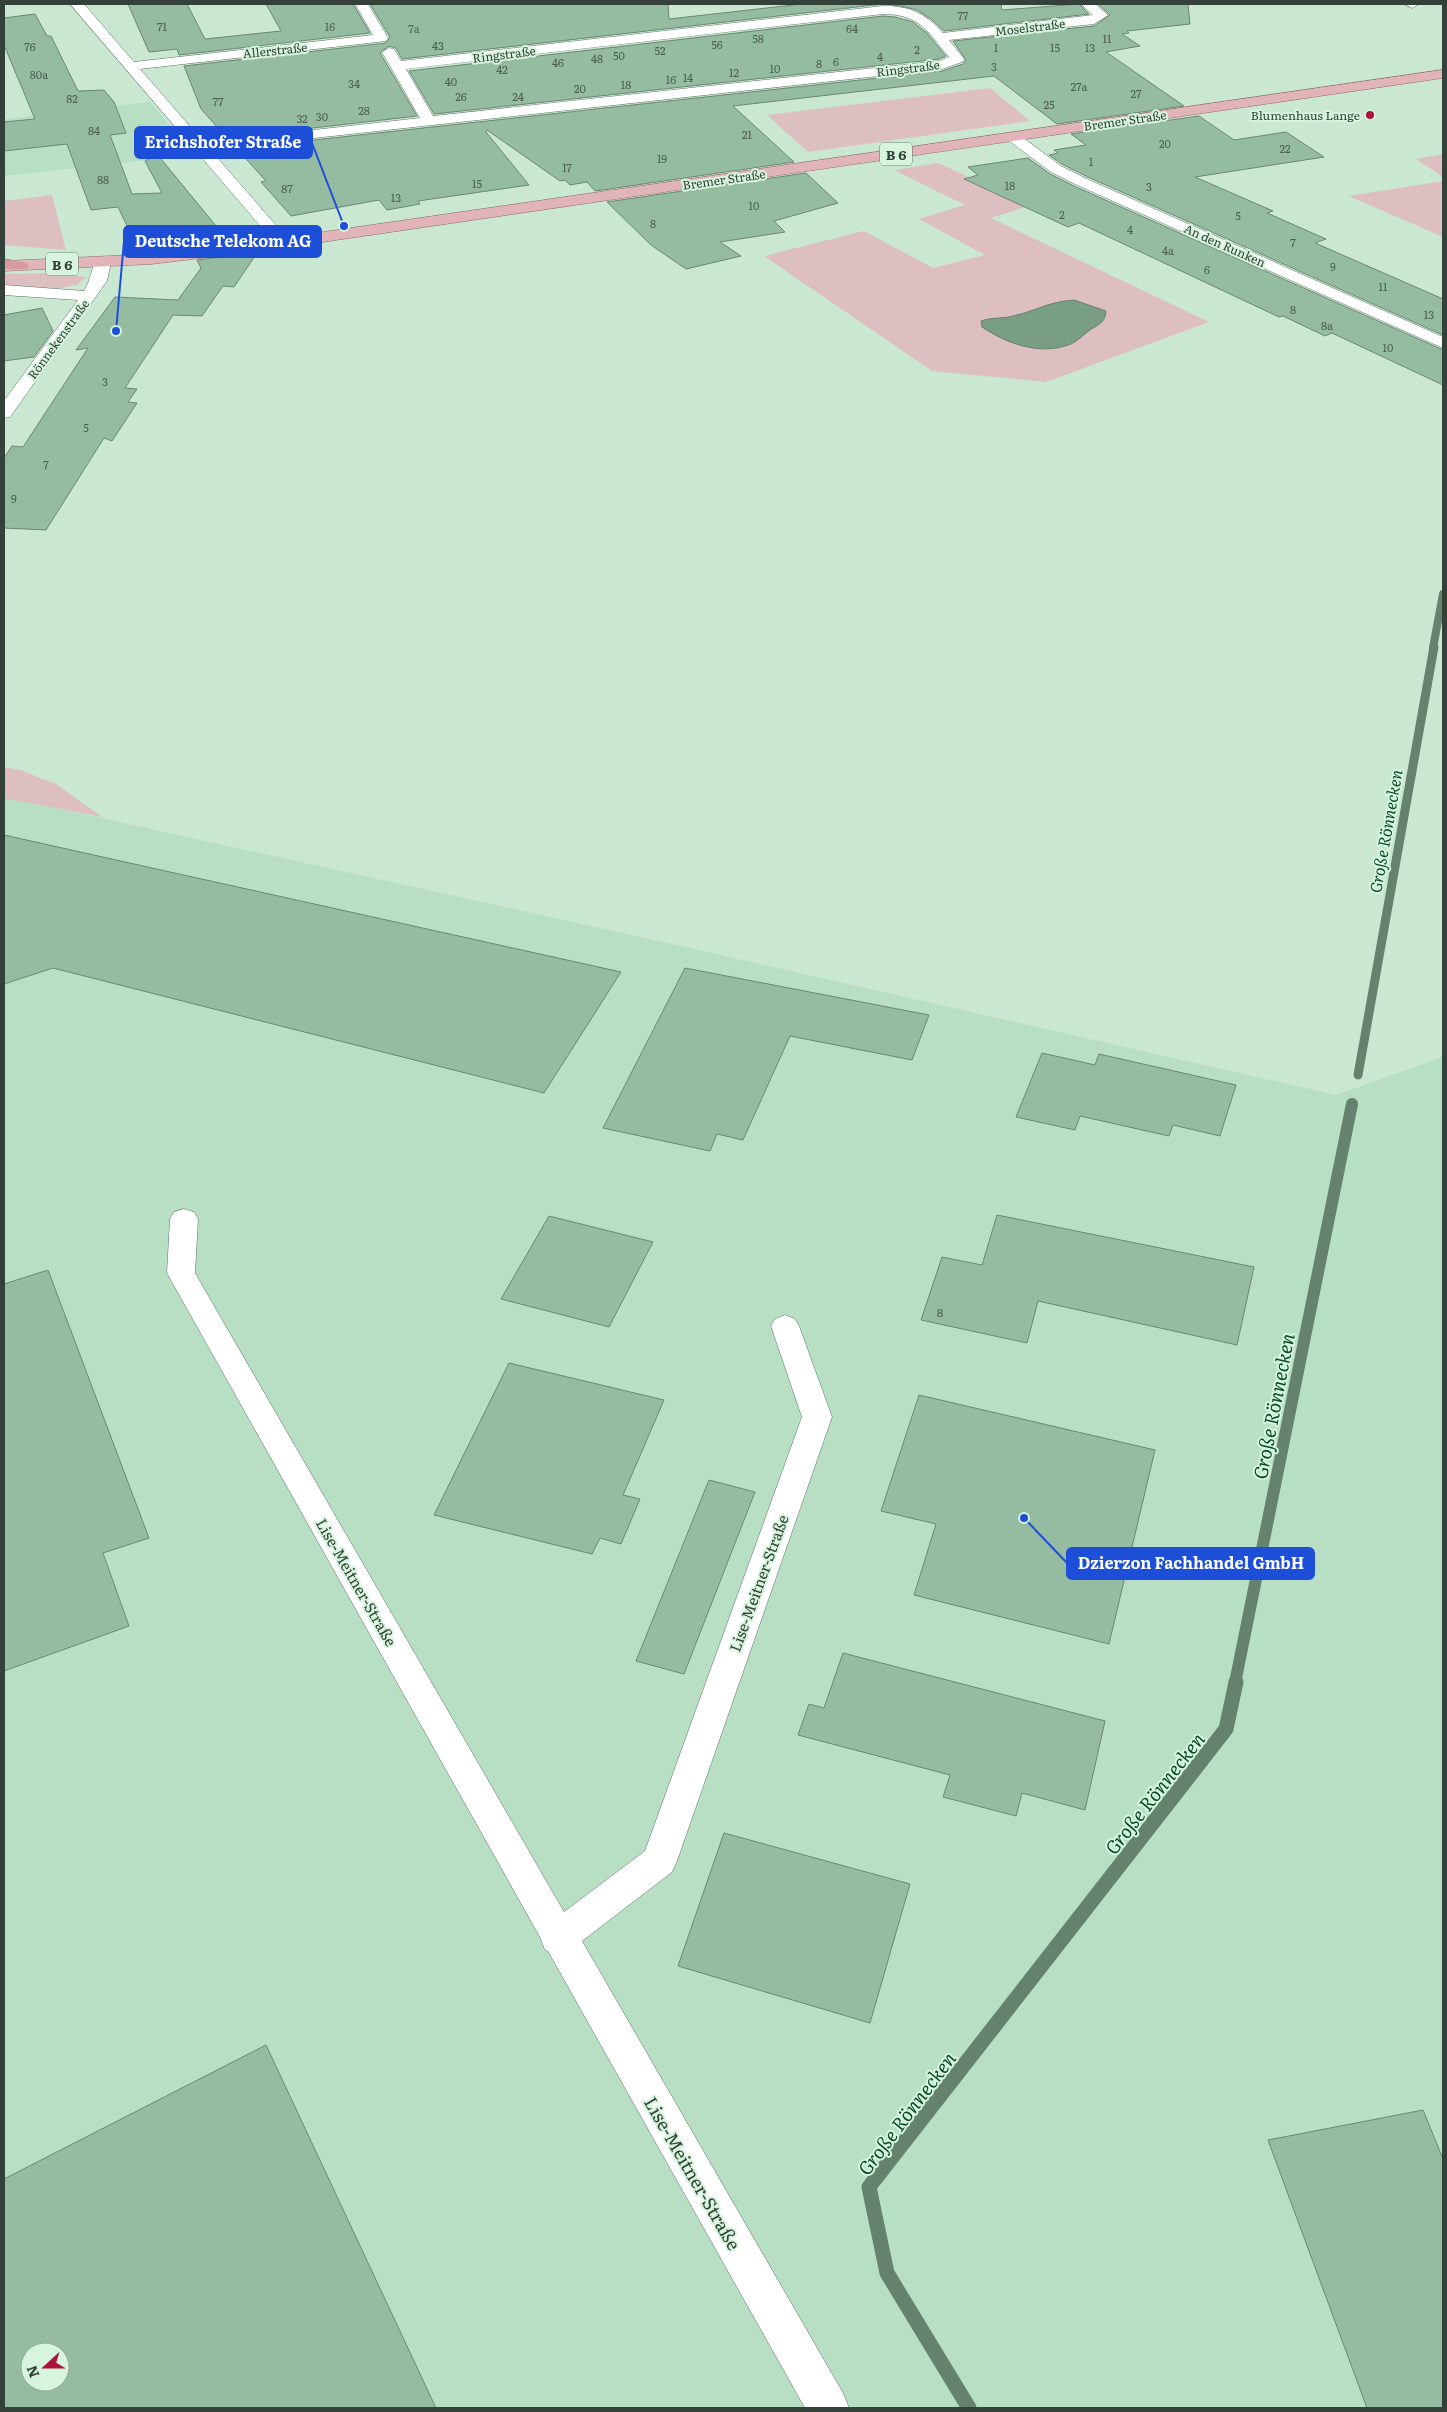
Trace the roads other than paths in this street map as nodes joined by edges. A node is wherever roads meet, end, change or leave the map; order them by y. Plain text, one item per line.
1 (77, 4) edge
2 (362, 4) edge
3 (1087, 4) edge
4 (381, 38) junction
5 (940, 38) junction
6 (131, 66) junction
7 (398, 66) junction
8 (1443, 74) edge
9 (429, 121) junction
10 (296, 136) dead end
11 (1013, 137) junction
12 (279, 243) junction
13 (104, 262) junction
14 (4, 265) edge
15 (4, 290) edge
16 (89, 296) junction
17 (1443, 343) edge
18 (4, 413) edge
19 (184, 1219) dead end
20 (786, 1326) dead end
21 (558, 1938) junction
22 (828, 2408) edge

1 - 6 street
2 - 4 street
3 - 5 street, Moselstraße
4 - 6 street, Allerstraße
4 - 7 street
5 - 7 street, Ringstraße
5 - 9 street, Ringstraße
6 - 12 street
7 - 9 street
8 - 11 main road, Bremer Straße / B 6
9 - 10 street, Ringstraße
11 - 12 main road, Bremer Straße / B 6
11 - 17 street, An den Runken
12 - 13 main road, Bremer Straße / B 6
13 - 14 main road, Bremer Straße / B 6
13 - 16 street, Rönnekenstraße
15 - 16 street
16 - 18 street, Rönnekenstraße
19 - 21 street, Lise-Meitner-Straße
20 - 21 street, Lise-Meitner-Straße
21 - 22 street, Lise-Meitner-Straße

